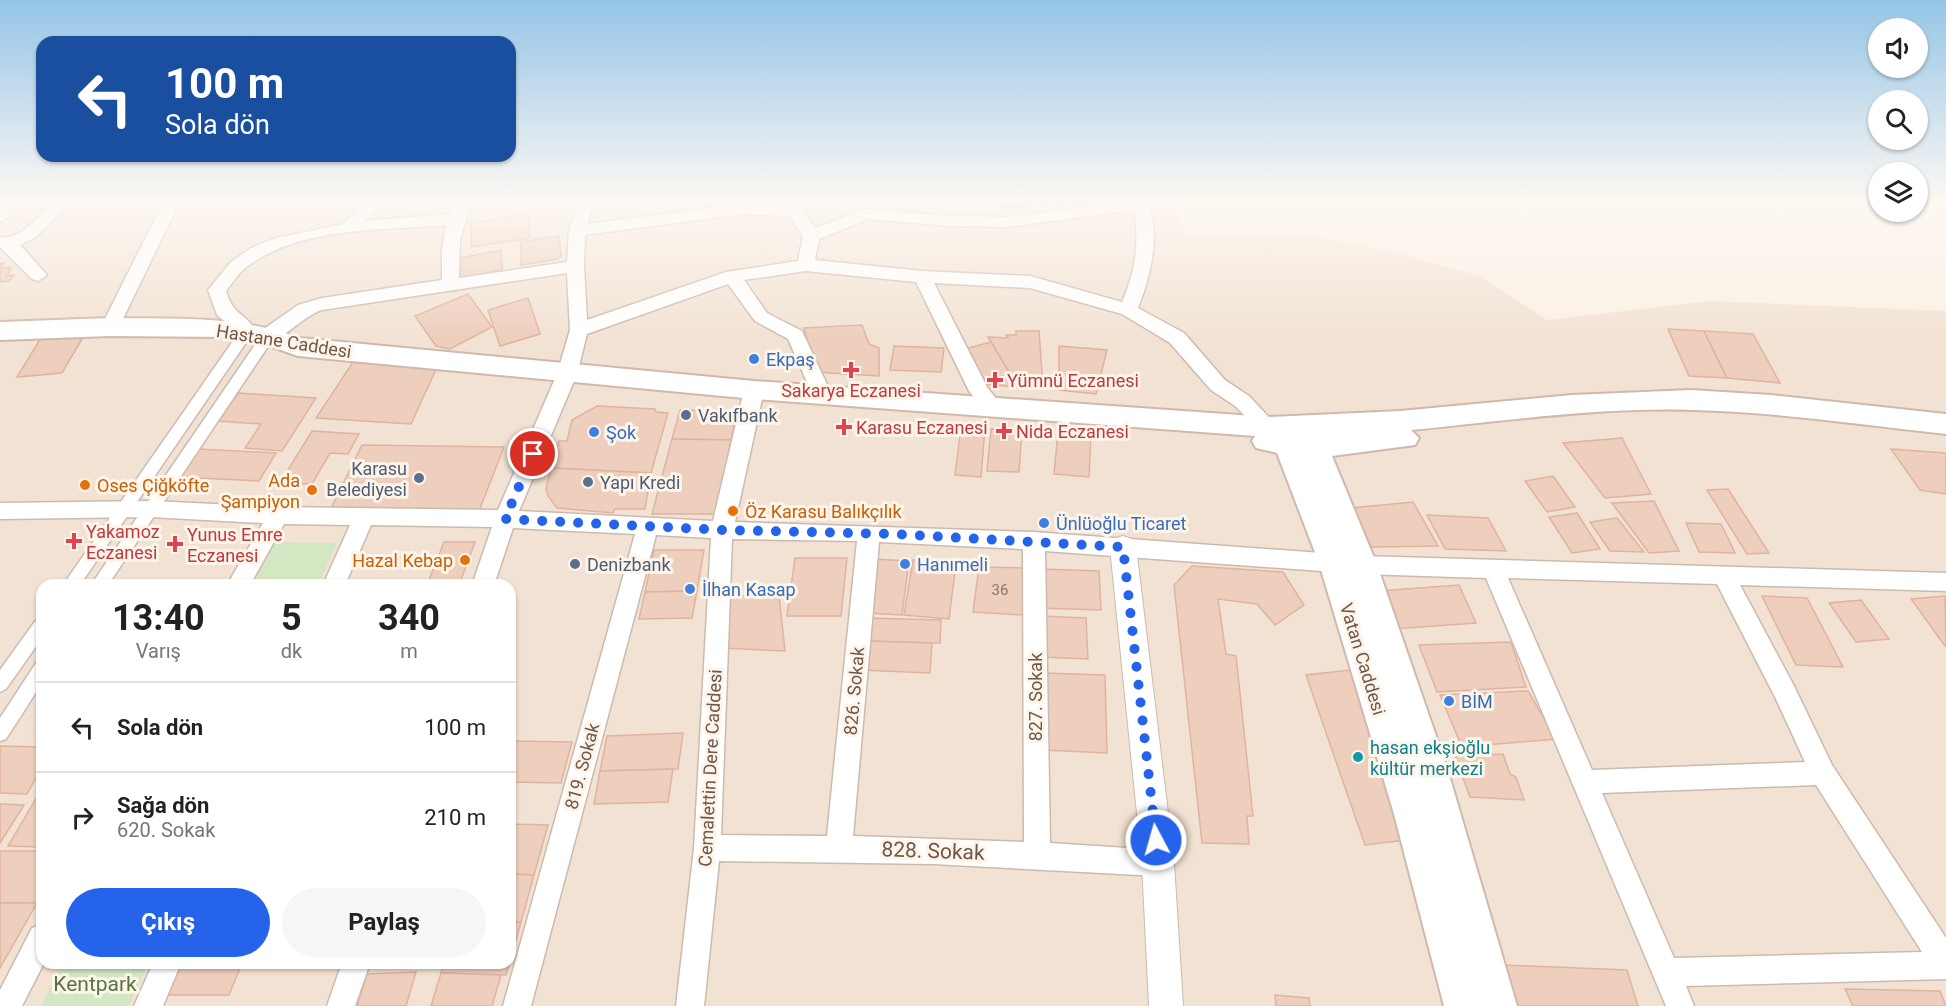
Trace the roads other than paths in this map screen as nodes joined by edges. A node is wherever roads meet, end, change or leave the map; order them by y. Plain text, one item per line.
1 (8, 246) edge
2 (150, 246) edge
3 (274, 246) edge
4 (449, 246) edge
5 (576, 246) edge
6 (809, 246) edge
7 (1145, 246) edge
8 (575, 266) junction
9 (806, 266) junction
10 (38, 275) dead end
11 (732, 276) junction
12 (922, 277) junction
13 (451, 283) junction
14 (1128, 310) junction
15 (110, 327) junction
16 (579, 330) junction
17 (0, 331) edge
18 (257, 333) junction
19 (564, 382) junction
20 (821, 393) junction
21 (753, 396) junction
22 (991, 405) junction
23 (1946, 424) edge
24 (1294, 436) junction
25 (1946, 437) edge
26 (151, 509) junction
27 (123, 511) junction
28 (0, 512) edge
29 (278, 515) junction
30 (364, 516) junction
31 (505, 519) junction
32 (648, 526) junction
33 (722, 530) junction
34 (869, 533) junction
35 (1034, 541) junction
36 (1123, 547) junction
37 (1348, 564) junction
38 (1493, 569) junction
39 (1724, 577) junction
40 (75, 579) edge
41 (103, 579) edge
42 (241, 579) edge
43 (336, 579) edge
44 (485, 579) edge
45 (1946, 582) edge
46 (36, 633) edge
47 (36, 677) edge
48 (0, 684) edge
49 (0, 734) edge
50 (1823, 773) junction
51 (1584, 782) junction
52 (707, 848) junction
53 (839, 848) junction
54 (1037, 854) junction
55 (1158, 863) junction
56 (36, 950) edge
57 (1946, 964) edge
58 (164, 969) edge
59 (354, 969) edge
60 (1666, 972) junction
61 (7, 1006) edge
62 (148, 1006) edge
63 (341, 1006) edge
64 (517, 1006) edge
65 (690, 1006) edge
66 (1167, 1006) edge
67 (1464, 1006) edge
68 (1497, 1006) edge
69 (1680, 1006) edge

1 - 10 street
2 - 15 street
3 - 18 street
4 - 13 street
5 - 8 street
6 - 9 street
7 - 14 street
8 - 13 street
8 - 16 street
9 - 11 street
9 - 12 street
11 - 16 street
11 - 20 street
12 - 14 street
12 - 22 street
13 - 18 street
14 - 24 street
15 - 17 main road, Hastane Caddesi
15 - 18 main road, Hastane Caddesi
16 - 19 street
18 - 19 main road, Hastane Caddesi
18 - 26 street
18 - 27 street
19 - 21 main road, Hastane Caddesi
19 - 31 street
20 - 21 main road
20 - 22 main road
21 - 24 main road
21 - 33 street, Cemalettin Dere Caddesi
22 - 24 main road
23 - 24 main road
24 - 25 main road
24 - 37 main road, Vatan Caddesi
26 - 27 street
26 - 29 street
26 - 41 street
27 - 28 street
27 - 40 street
29 - 30 street
29 - 42 street
30 - 31 street
30 - 43 street
31 - 32 street
31 - 44 street
32 - 33 street
32 - 64 street, 819. Sokak
33 - 34 street
33 - 52 street, Cemalettin Dere Caddesi
34 - 35 street
34 - 53 street, 826. Sokak
35 - 36 street
35 - 54 street, 827. Sokak
36 - 37 street
36 - 55 street
37 - 38 street
37 - 67 main road, Vatan Caddesi
37 - 68 main road, Vatan Caddesi
38 - 39 street
38 - 51 street
39 - 45 street
39 - 50 street
46 - 48 street
47 - 49 street
50 - 51 street
50 - 57 street
51 - 60 street
52 - 53 street, 828. Sokak
52 - 65 street, Cemalettin Dere Caddesi
53 - 54 street, 828. Sokak
54 - 55 street, 828. Sokak
55 - 66 street
56 - 61 street
57 - 60 street
58 - 62 street
59 - 63 street
60 - 69 street

